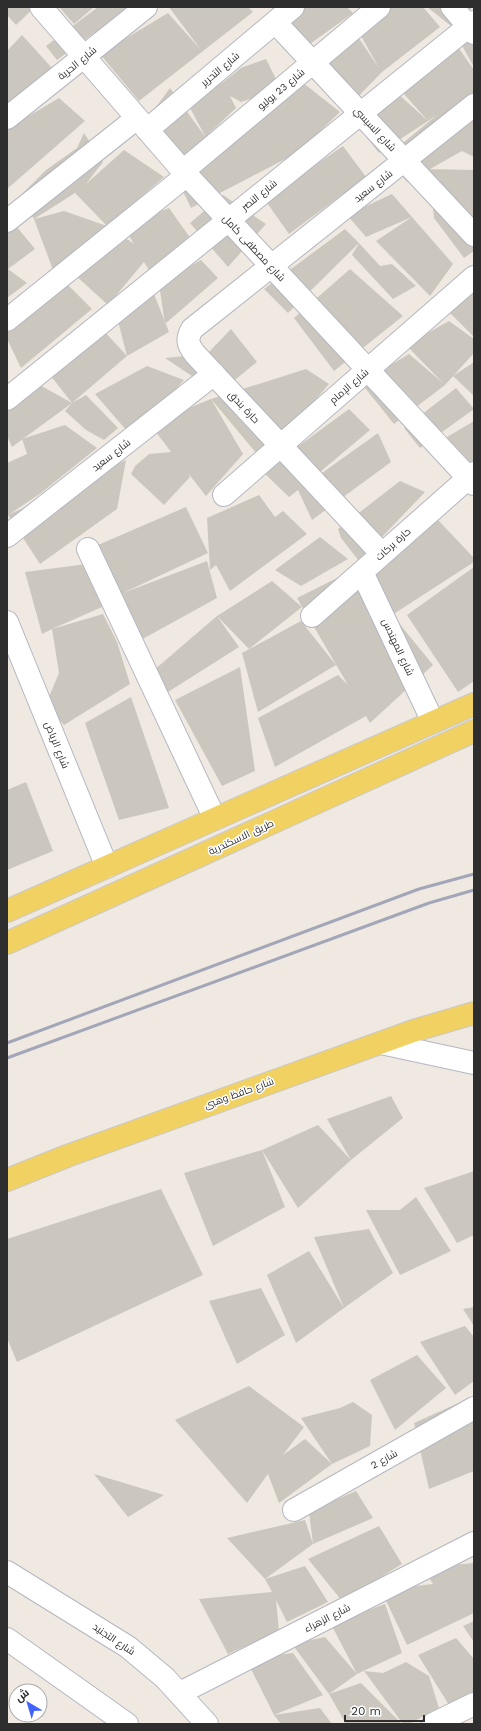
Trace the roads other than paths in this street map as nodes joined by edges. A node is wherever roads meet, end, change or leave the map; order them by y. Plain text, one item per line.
1 (41, 7) edge
2 (146, 7) edge
3 (294, 7) edge
4 (379, 7) edge
5 (452, 7) edge
6 (276, 22) junction
7 (472, 27) edge
8 (83, 58) junction
9 (312, 63) junction
10 (474, 105) edge
11 (361, 114) junction
12 (7, 118) edge
13 (142, 124) junction
14 (404, 160) junction
15 (185, 173) junction
16 (228, 220) junction
17 (7, 221) edge
18 (474, 235) edge
19 (271, 266) junction
20 (474, 277) edge
21 (7, 320) edge
22 (368, 369) junction
23 (214, 374) junction
24 (7, 399) edge
25 (281, 446) junction
26 (472, 478) edge
27 (224, 495) dead end
28 (7, 536) edge
29 (88, 549) dead end
30 (382, 554) junction
31 (362, 572) junction
32 (312, 616) dead end
33 (7, 622) edge
34 (474, 704) edge
35 (433, 722) junction
36 (474, 731) edge
37 (215, 820) junction
38 (107, 867) junction
39 (7, 911) edge
40 (7, 943) edge
41 (474, 1013) edge
42 (381, 1043) junction
43 (474, 1063) edge
44 (7, 1180) edge
45 (474, 1408) edge
46 (294, 1510) dead end
47 (474, 1543) edge
48 (7, 1572) edge
49 (7, 1639) edge
50 (180, 1693) junction
51 (474, 1704) edge
52 (127, 1724) edge
53 (207, 1724) edge
54 (433, 1724) edge

1 - 8 street, شارع مصطفى كامل
2 - 8 street, شارع الحرية
3 - 6 street, شارع التحرير
4 - 9 street, شارع 23 يوليو
5 - 7 street
6 - 9 street, شارع السيسي
6 - 13 street, شارع التحرير
7 - 11 street, شارع النصر
8 - 12 street, شارع الحرية
8 - 13 street, شارع مصطفى كامل
9 - 11 street, شارع السيسي
9 - 15 street, شارع 23 يوليو
10 - 14 street, شارع سعيد
11 - 14 street, شارع السيسي
11 - 16 street, شارع النصر
13 - 15 street, شارع مصطفى كامل
13 - 17 street, شارع التحرير
14 - 18 street, شارع السيسي
14 - 19 street, شارع سعيد
15 - 16 street, شارع مصطفى كامل
15 - 21 street, شارع 23 يوليو
16 - 19 street, شارع مصطفى كامل
16 - 24 street, شارع النصر
19 - 22 street, شارع مصطفى كامل
19 - 23 street, حارة بندق
20 - 22 street, شارع الإمام
22 - 25 street, شارع الإمام
22 - 26 street, شارع مصطفى كامل
23 - 25 street, حارة بندق
23 - 28 street, شارع سعيد
25 - 27 street, شارع الإمام
25 - 30 street, حارة بندق
26 - 30 street, حارة بركات
29 - 37 street
30 - 31 street, حارة بركات
31 - 32 street, حارة بركات
31 - 35 street, شارع المهندس
33 - 38 street, شارع الرياض
34 - 35 main road
35 - 37 main road
36 - 40 main road, طريق الاسكندرية
37 - 38 main road
38 - 39 main road
41 - 42 main road, شارع حافظ وهبى
42 - 43 street
42 - 44 main road, شارع حافظ وهبى
45 - 46 street, شارع 2
47 - 50 street, شارع الزهراء
48 - 50 street, شارع التجنيد
49 - 52 street
50 - 53 street, شارع التجنيد
51 - 54 street

